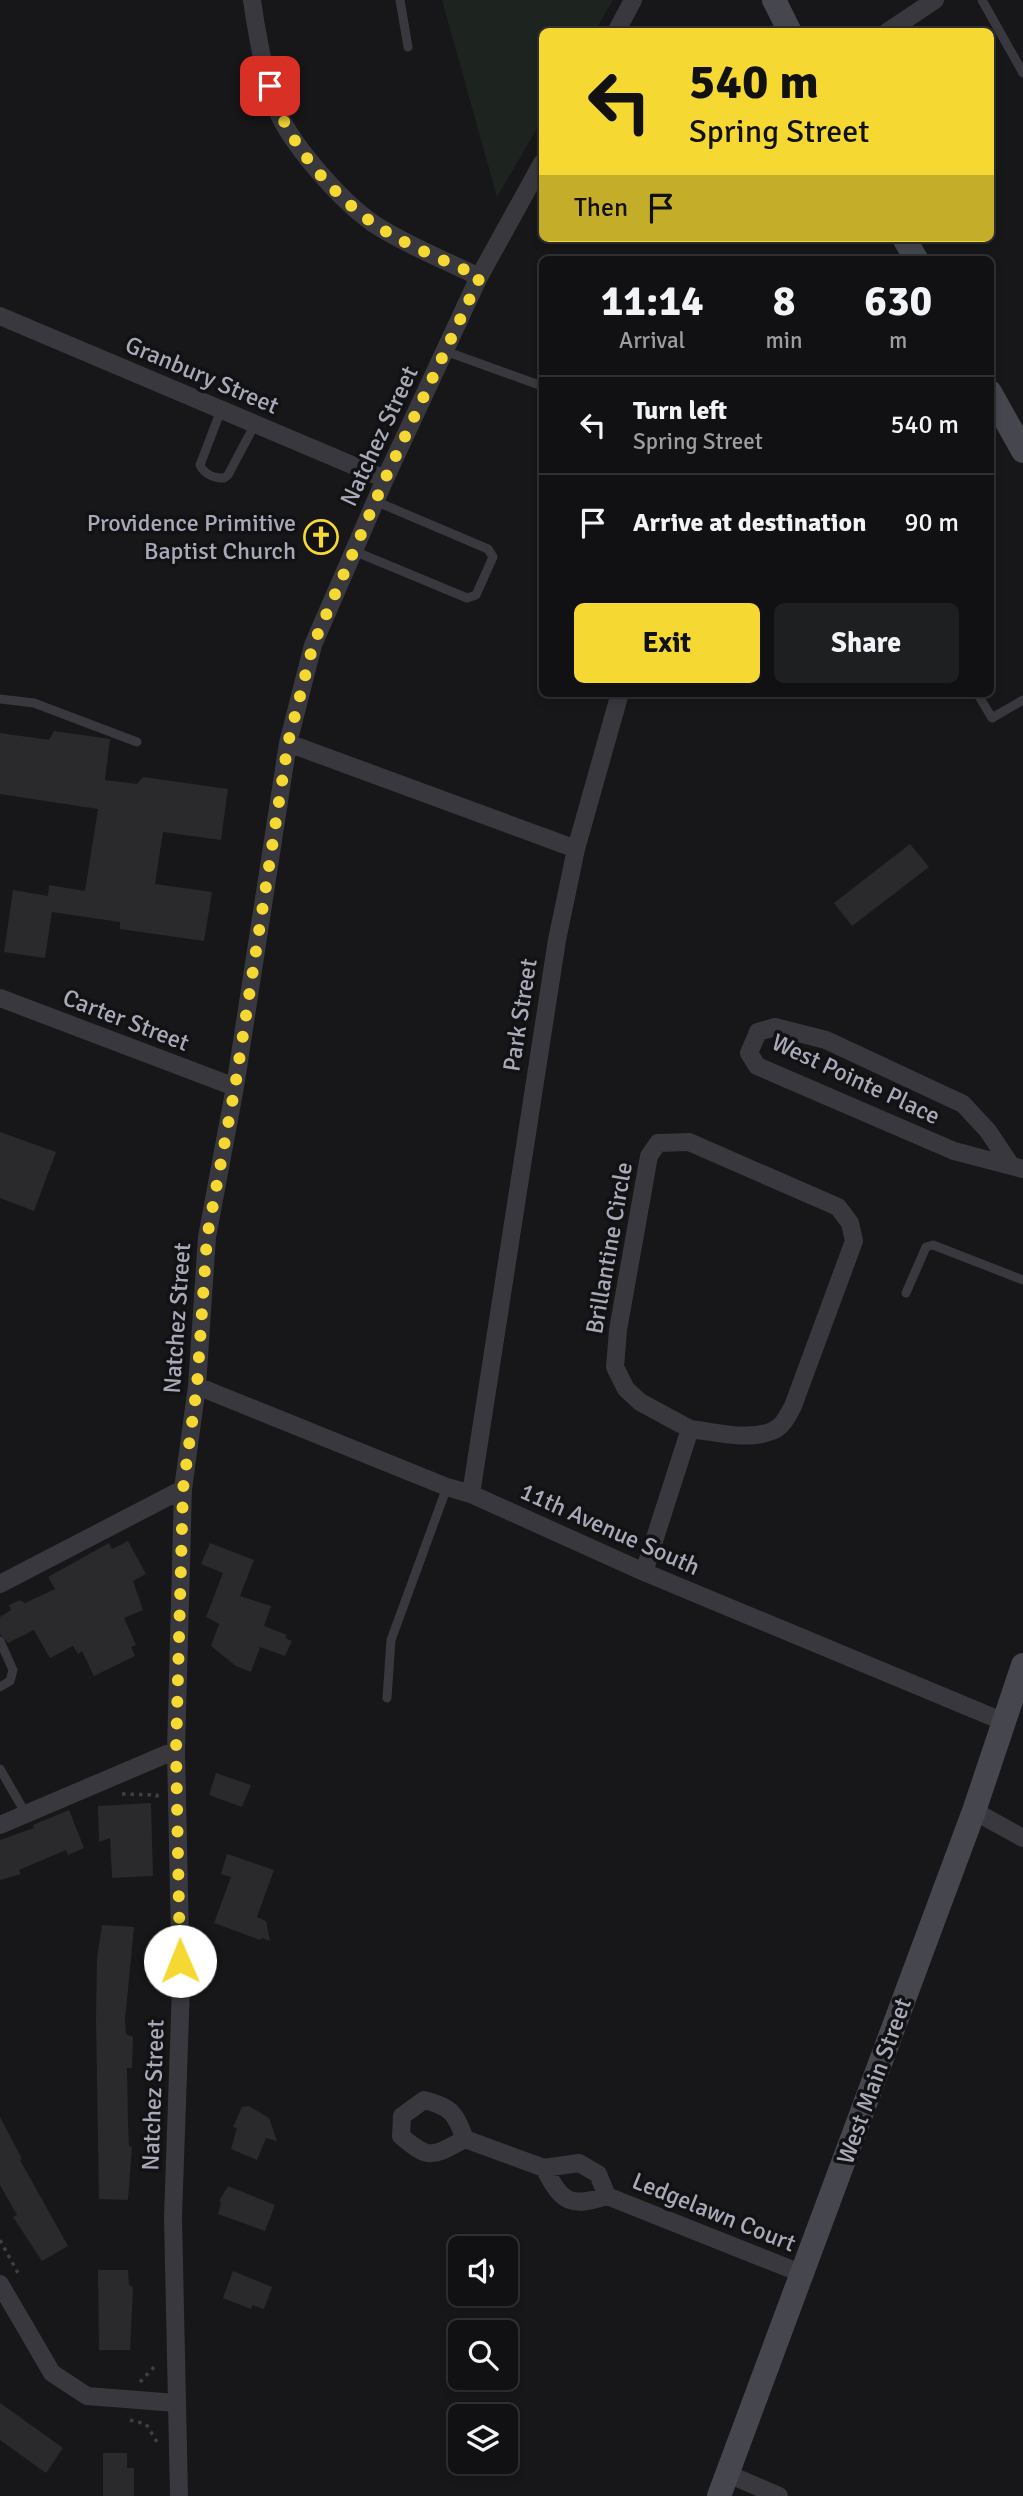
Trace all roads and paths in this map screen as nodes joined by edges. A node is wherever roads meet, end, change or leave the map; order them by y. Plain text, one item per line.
1 (252, 0) edge
2 (400, 0) edge
3 (633, 0) edge
4 (774, 0) edge
5 (935, 0) edge
6 (982, 0) edge
7 (618, 28) edge
8 (788, 28) edge
9 (893, 28) edge
10 (408, 47) dead end
11 (1023, 73) edge
12 (539, 169) edge
13 (480, 277) junction
14 (0, 316) edge
15 (445, 351) junction
16 (539, 385) edge
17 (994, 399) edge
18 (221, 410) junction
19 (255, 424) junction
20 (1023, 451) edge
21 (385, 479) junction
22 (375, 501) junction
23 (354, 551) junction
24 (619, 697) edge
25 (979, 697) edge
26 (0, 699) edge
27 (1023, 700) edge
28 (137, 742) dead end
29 (288, 743) junction
30 (576, 849) junction
31 (0, 998) edge
32 (235, 1087) junction
33 (1017, 1166) edge
34 (1023, 1280) edge
35 (906, 1293) dead end
36 (197, 1386) junction
37 (690, 1429) junction
38 (447, 1487) junction
39 (183, 1489) junction
40 (471, 1494) junction
41 (644, 1572) junction
42 (0, 1584) edge
43 (0, 1641) edge
44 (1023, 1665) edge
45 (0, 1687) edge
46 (387, 1698) dead end
47 (1002, 1721) junction
48 (176, 1751) junction
49 (0, 1769) edge
50 (110, 1794) dead end
51 (157, 1808) dead end
52 (974, 1811) junction
53 (26, 1814) junction
54 (0, 1825) edge
55 (1023, 1838) edge
56 (465, 2139) dead end
57 (544, 2168) junction
58 (607, 2196) junction
59 (0, 2240) edge
60 (803, 2274) junction
61 (22, 2280) dead end
62 (0, 2284) edge
63 (158, 2363) dead end
64 (139, 2382) dead end
65 (176, 2403) junction
66 (723, 2485) edge
67 (179, 2496) edge
68 (779, 2496) edge

1 - 13 street
2 - 10 lane
3 - 7 street
4 - 8 main road
5 - 9 street
6 - 11 lane
12 - 13 street, Natchez Street
13 - 15 street, Natchez Street
14 - 18 street, Granbury Street
15 - 16 lane
15 - 21 street, Natchez Street
17 - 20 main road
18 - 19 street, Granbury Street
18 - 19 lane
19 - 21 street, Granbury Street
21 - 22 street, Natchez Street
22 - 23 street, Natchez Street
22 - 23 lane
23 - 29 street, Natchez Street
24 - 30 street, Park Street
25 - 27 lane
26 - 28 lane
29 - 30 street
29 - 32 street, Natchez Street
30 - 40 street, Park Street
31 - 32 street, Carter Street
32 - 36 street, Natchez Street
33 - 33 street, West Pointe Place
34 - 35 lane
36 - 38 street, 11th Avenue South
36 - 39 street, Natchez Street
37 - 37 street, Brillantine Circle
37 - 41 street
38 - 40 street, 11th Avenue South
38 - 46 lane
39 - 42 street
39 - 48 street, Natchez Street
40 - 41 street, 11th Avenue South
41 - 47 street, 11th Avenue South
43 - 45 lane
44 - 47 main road, West Main Street
47 - 52 main road, West Main Street
48 - 53 street
48 - 65 street, Natchez Street
49 - 53 lane
50 - 51 path
52 - 55 street
52 - 60 main road, West Main Street
53 - 54 street
56 - 57 street, Ledgelawn Court
57 - 58 street, Ledgelawn Court
57 - 58 street, Ledgelawn Court
58 - 60 street, Ledgelawn Court
59 - 61 path
60 - 66 main road, West Main Street
62 - 65 street
63 - 64 path
65 - 67 street, Natchez Street
66 - 68 street

